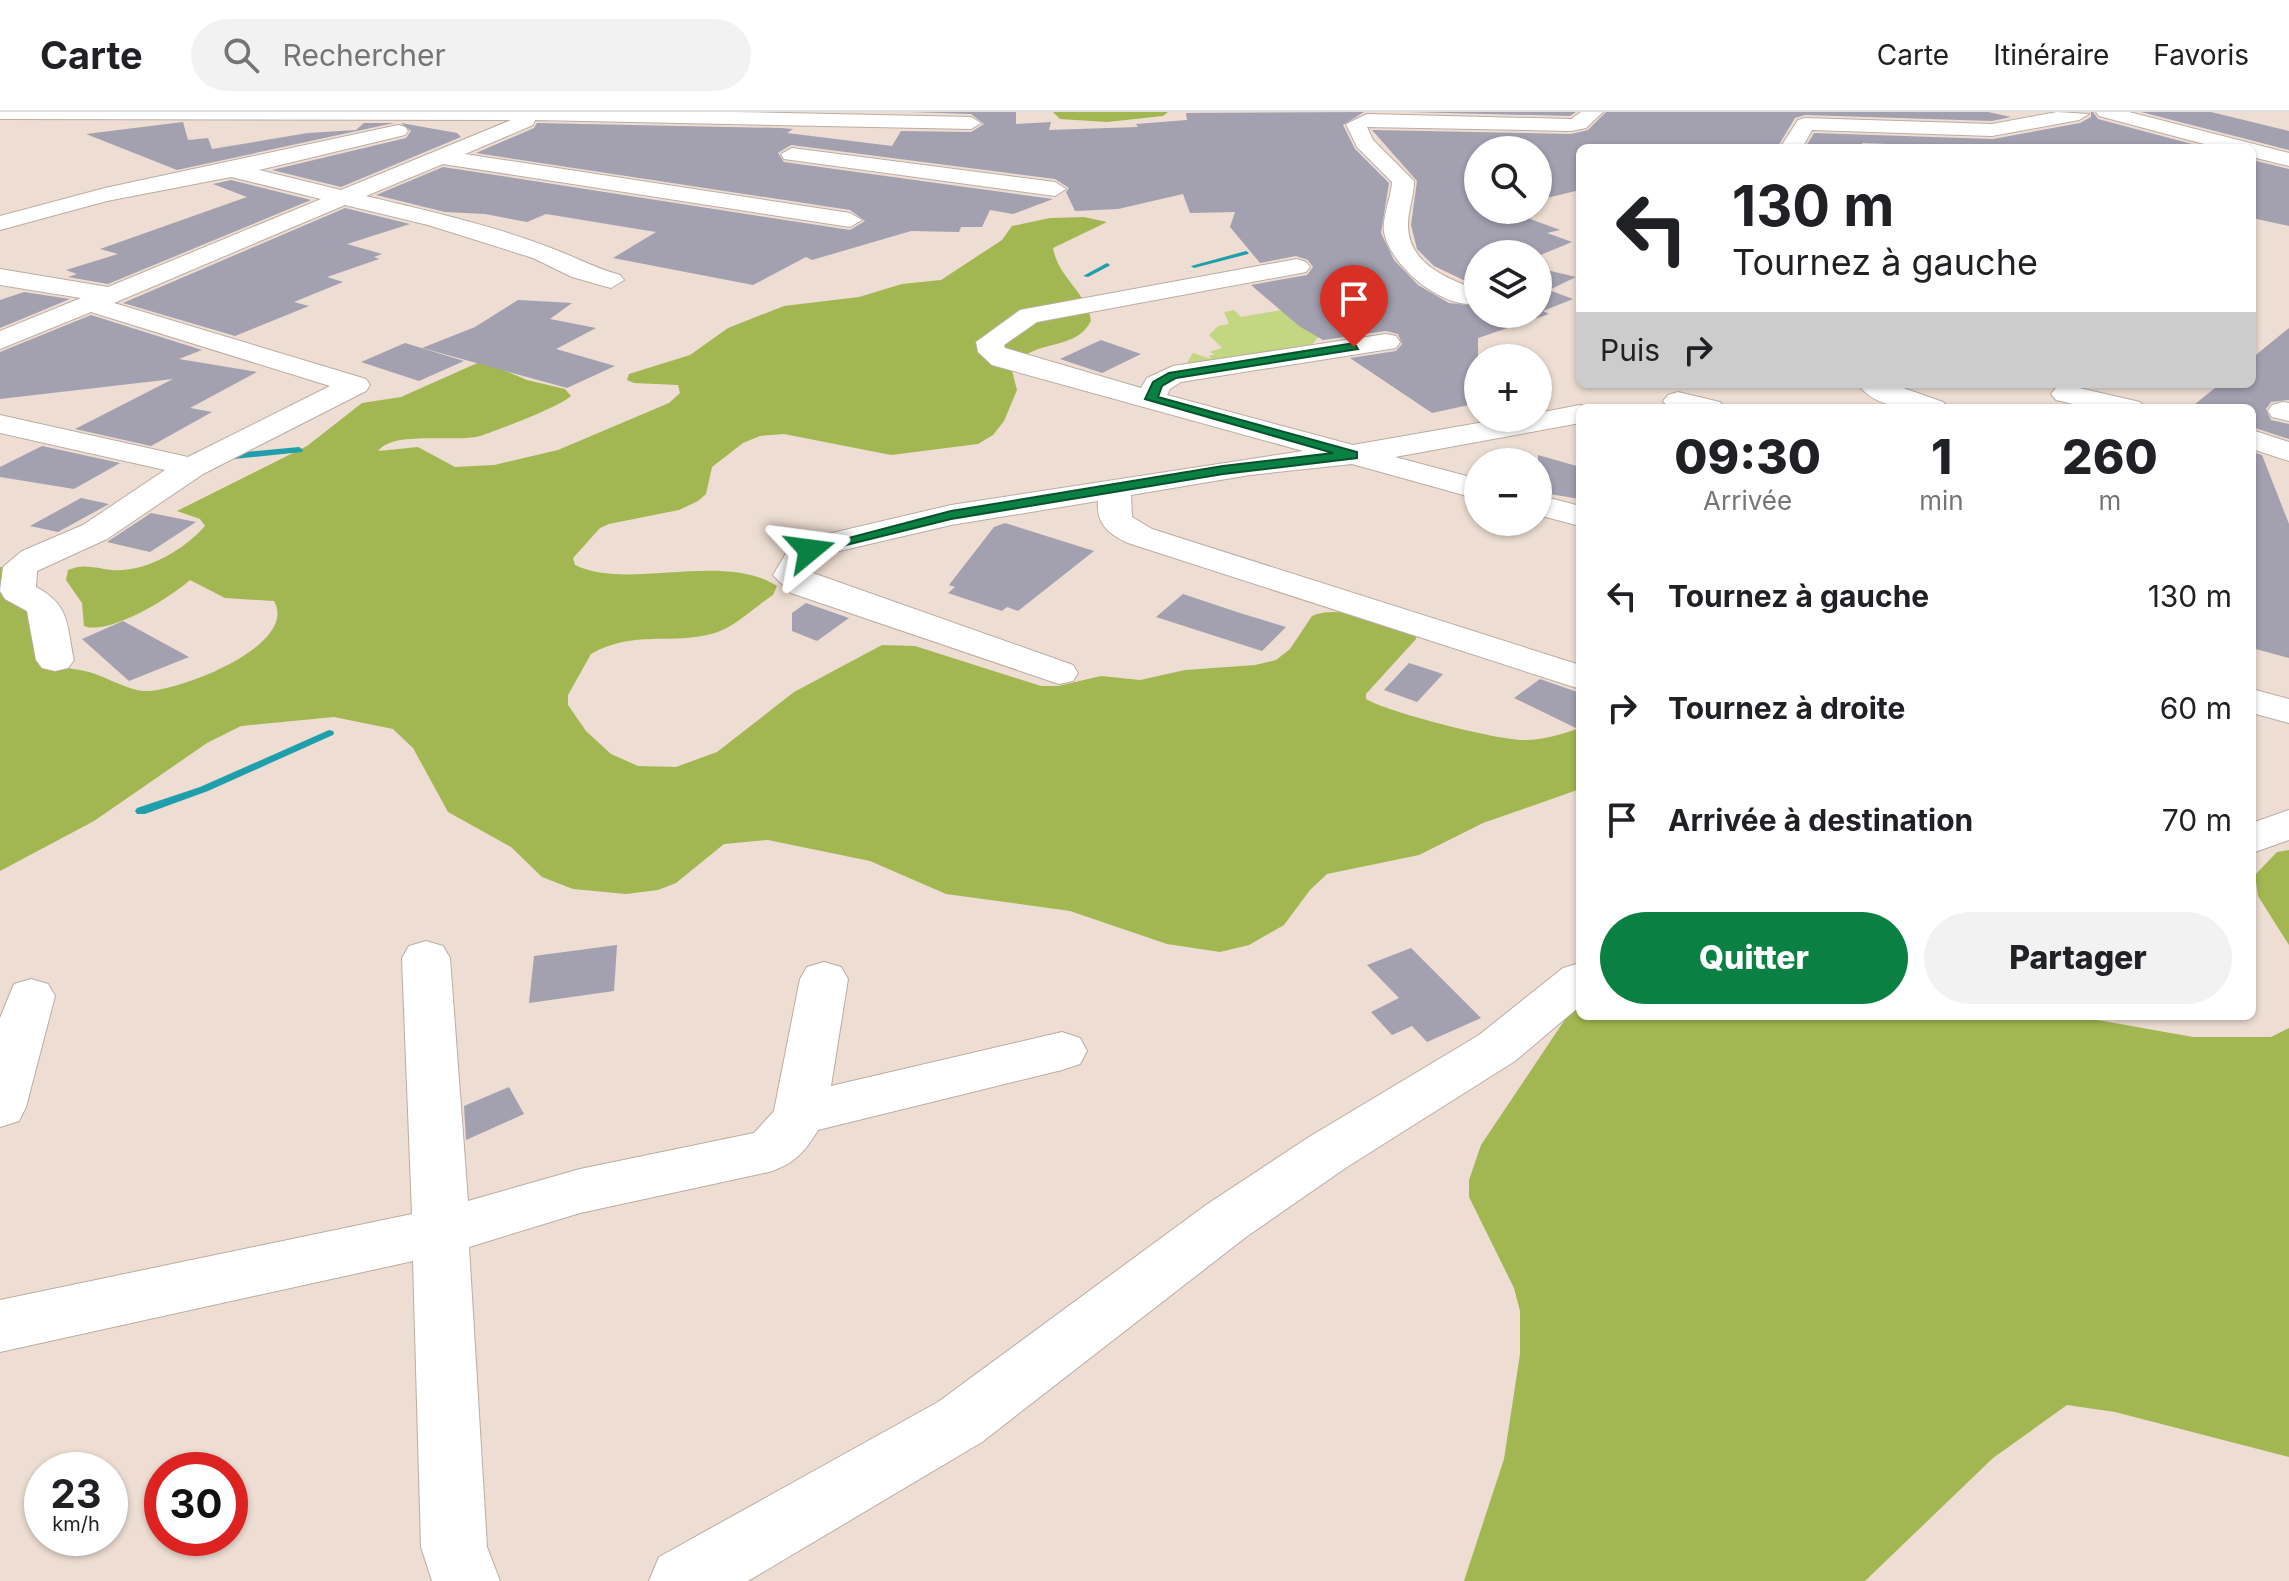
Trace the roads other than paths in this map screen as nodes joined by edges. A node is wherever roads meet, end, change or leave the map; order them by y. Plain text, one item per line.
1 (1593, 112) edge
2 (2106, 112) edge
3 (0, 113) edge
4 (36, 113) edge
5 (544, 113) edge
6 (2074, 113) edge
7 (467, 114) edge
8 (0, 121) edge
9 (824, 123) junction
10 (971, 123) dead end
11 (1793, 144) edge
12 (2188, 144) edge
13 (2228, 144) edge
14 (2256, 151) edge
15 (792, 154) junction
16 (441, 157) junction
17 (2289, 160) edge
18 (2256, 162) edge
19 (767, 168) dead end
20 (231, 170) junction
21 (2289, 171) edge
22 (742, 182) dead end
23 (1055, 189) dead end
24 (339, 197) junction
25 (717, 197) junction
26 (850, 220) dead end
27 (0, 223) edge
28 (1297, 267) dead end
29 (0, 277) edge
30 (611, 280) dead end
31 (1464, 294) edge
32 (101, 300) junction
33 (0, 341) edge
34 (1386, 342) dead end
35 (1878, 388) edge
36 (2066, 394) dead end
37 (1151, 399) junction
38 (1678, 401) dead end
39 (1692, 404) edge
40 (1921, 404) edge
41 (2105, 404) edge
42 (1576, 415) edge
43 (0, 424) edge
44 (2256, 440) edge
45 (2289, 452) edge
46 (1352, 455) junction
47 (192, 467) junction
48 (1464, 485) edge
49 (1115, 487) junction
50 (1552, 509) edge
51 (1576, 515) edge
52 (55, 660) dead end
53 (1059, 673) dead end
54 (1576, 676) edge
55 (2256, 702) edge
56 (2289, 711) edge
57 (2289, 824) edge
58 (2256, 837) edge
59 (426, 958) dead end
60 (824, 979) dead end
61 (1576, 983) edge
62 (31, 996) dead end
63 (1062, 1051) dead end
64 (0, 1107) edge
65 (800, 1114) junction
66 (440, 1232) junction
67 (0, 1326) edge
68 (466, 1581) edge
69 (683, 1581) edge

1 - 31 main road
2 - 13 main road
3 - 4 main road
4 - 7 main road
4 - 8 main road
5 - 7 main road
5 - 9 main road
5 - 16 main road
6 - 11 main road
6 - 12 main road
7 - 20 main road
9 - 10 main road
9 - 15 main road
14 - 17 main road
15 - 19 main road
15 - 23 main road
16 - 24 main road
16 - 25 main road
18 - 21 main road
20 - 24 main road
20 - 27 main road
22 - 25 main road
24 - 30 main road
24 - 32 main road
25 - 26 main road
28 - 37 main road
29 - 32 main road
32 - 33 main road
32 - 47 main road
34 - 37 main road
35 - 40 main road
36 - 41 main road
37 - 46 main road
38 - 39 main road
42 - 46 main road
43 - 47 main road
44 - 45 main road
46 - 48 main road
46 - 49 main road
47 - 52 main road
49 - 53 main road
49 - 54 main road
50 - 51 main road
55 - 56 main road
57 - 58 main road
59 - 66 main road
60 - 65 main road
61 - 69 main road
62 - 64 main road
63 - 65 main road
65 - 66 main road
66 - 67 main road
66 - 68 main road

